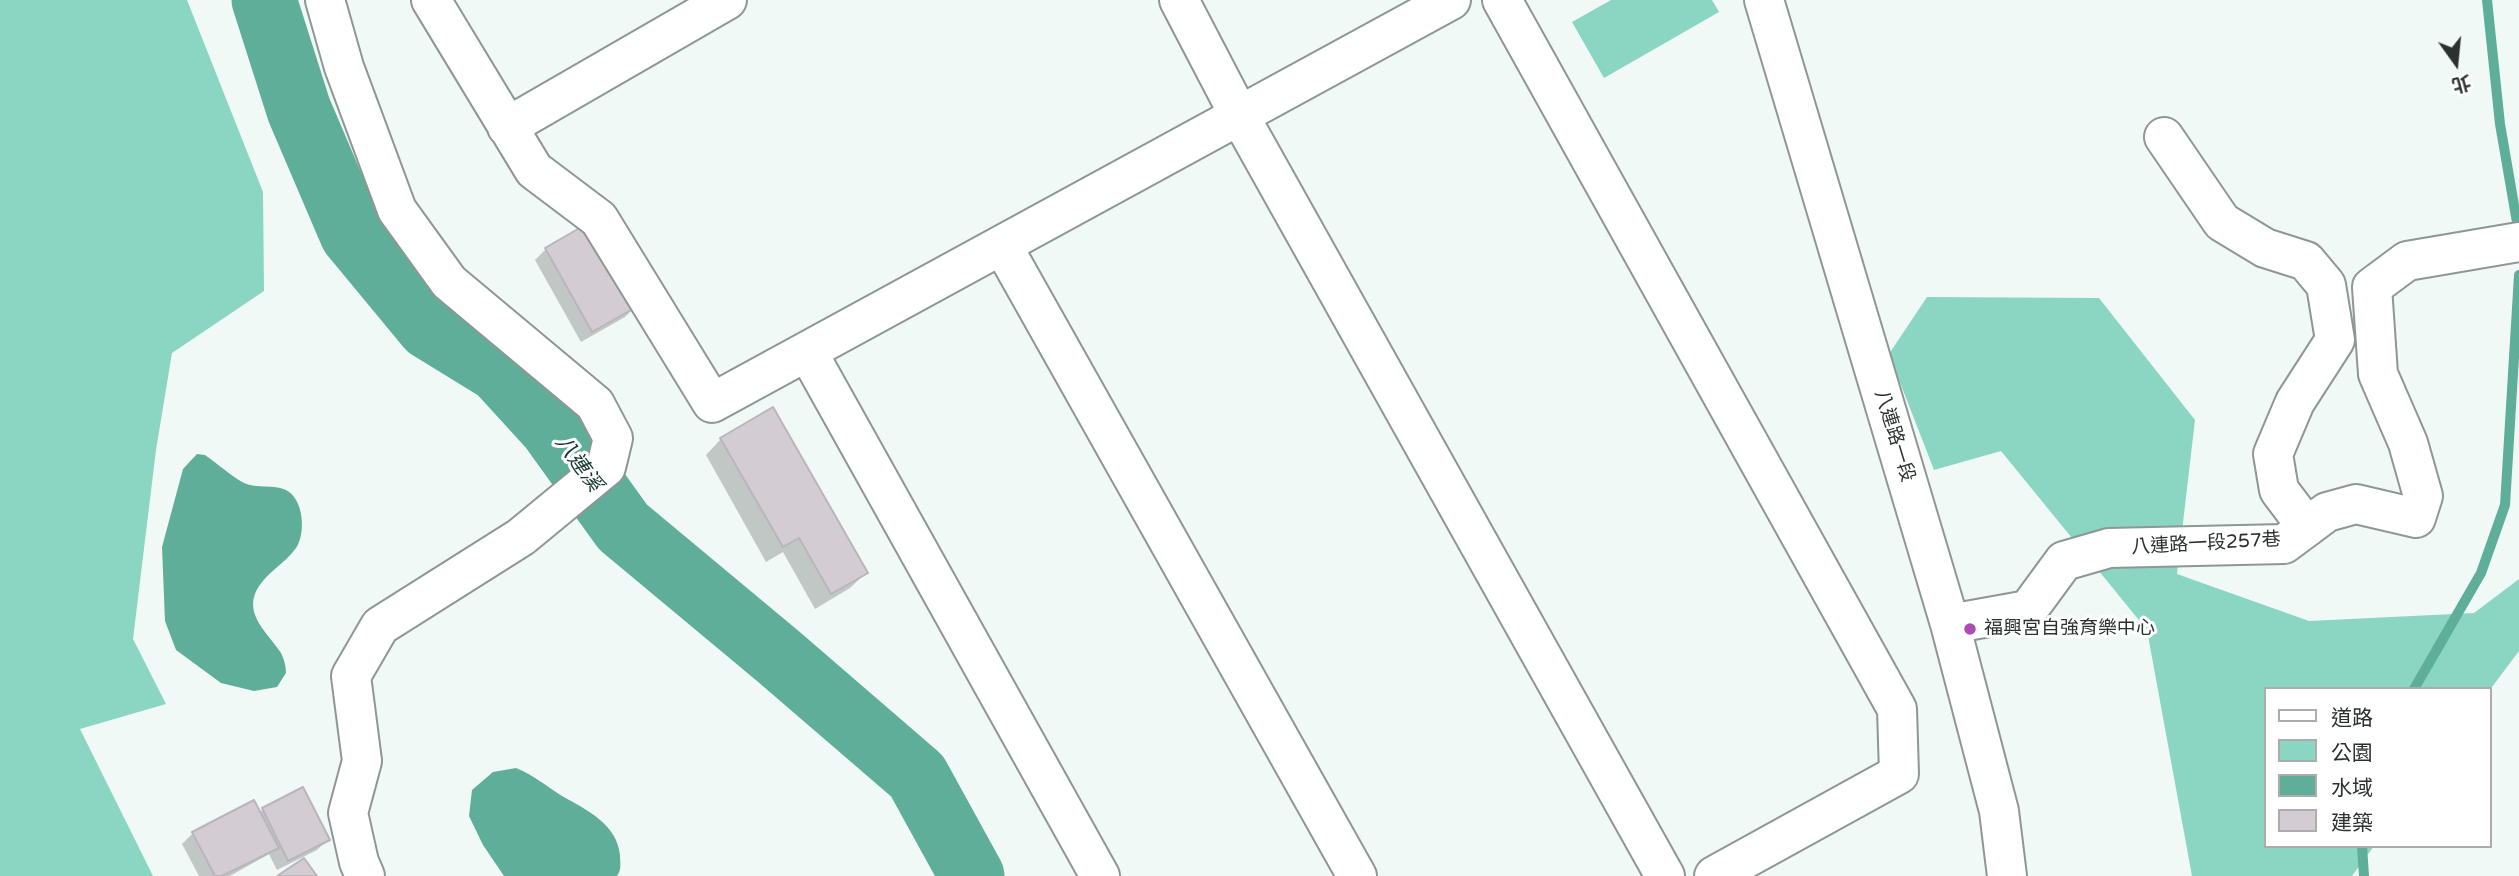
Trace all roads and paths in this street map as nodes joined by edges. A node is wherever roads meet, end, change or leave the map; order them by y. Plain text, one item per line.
1 (325, 0) edge
2 (431, 0) edge
3 (727, 0) edge
4 (1178, 0) edge
5 (1451, 0) edge
6 (1502, 0) edge
7 (1764, 0) edge
8 (1239, 115) junction
9 (507, 127) junction
10 (2164, 137) dead end
11 (2519, 242) edge
12 (1002, 245) junction
13 (807, 351) junction
14 (2307, 527) junction
15 (1950, 624) junction
16 (365, 876) edge
17 (1100, 876) edge
18 (1357, 876) edge
19 (1665, 876) edge
20 (1714, 876) edge
21 (2007, 876) edge

1 - 16 street
2 - 9 street
3 - 9 street
4 - 8 street
5 - 8 street
6 - 20 street
7 - 15 street, 八連路一段
8 - 12 street
8 - 19 street
9 - 13 street
10 - 14 street
11 - 14 street, 八連路一段257巷
12 - 13 street
12 - 18 street
13 - 17 street
14 - 15 street, 八連路一段257巷
15 - 21 street, 八連路一段

